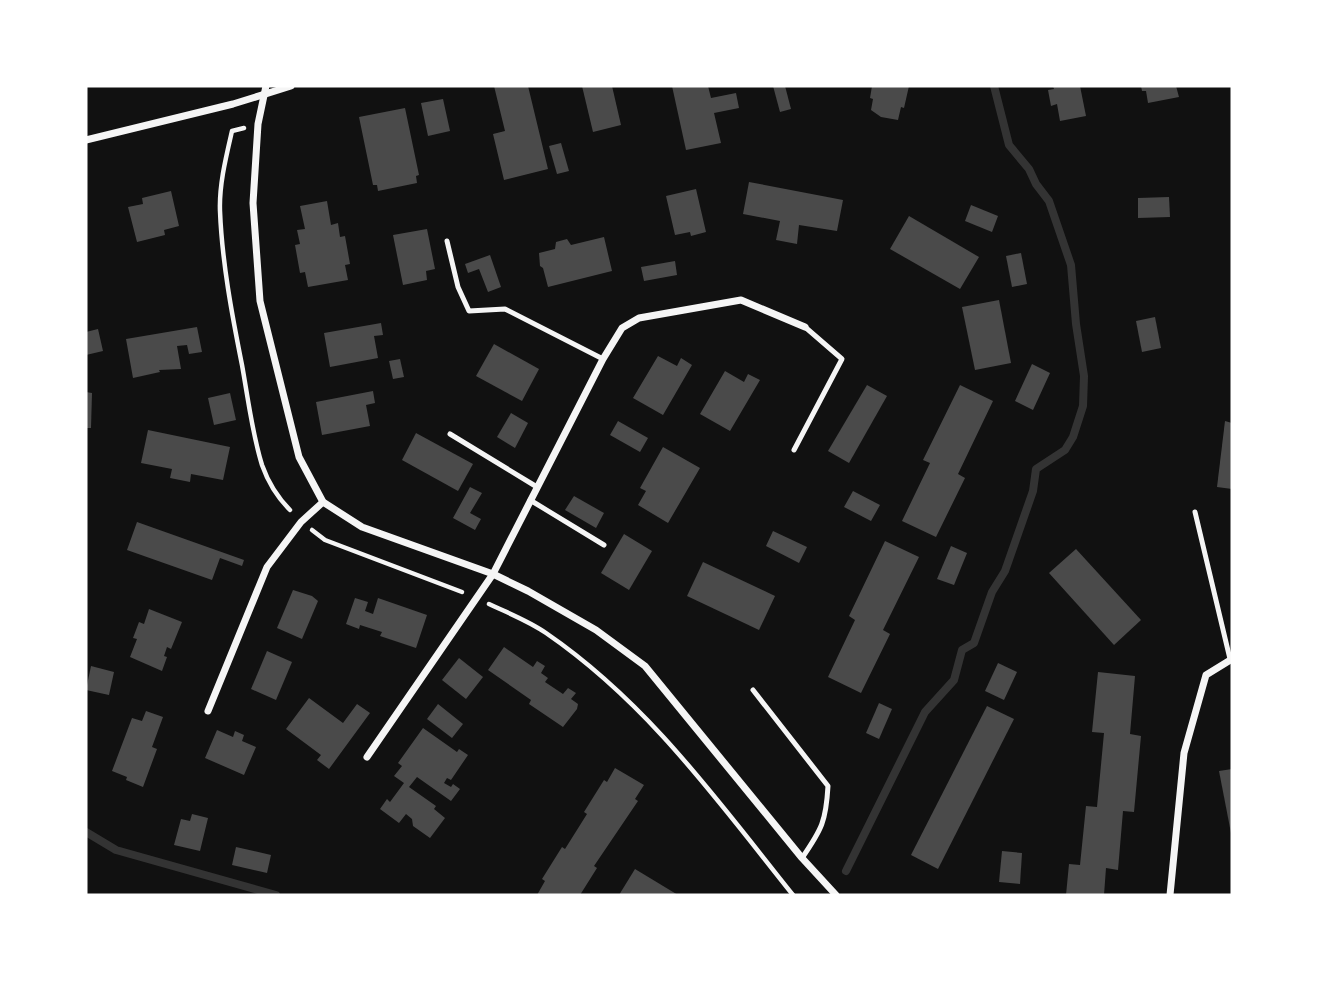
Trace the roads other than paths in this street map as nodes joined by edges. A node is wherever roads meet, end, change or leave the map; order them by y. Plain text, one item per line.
1 (291, 86) edge
2 (266, 89) edge
3 (86, 140) edge
4 (447, 241) dead end
5 (805, 327) joint
6 (603, 359) junction
7 (450, 434) dead end
8 (794, 450) dead end
9 (537, 486) junction
10 (530, 500) junction
11 (323, 502) junction
12 (1195, 512) dead end
13 (604, 545) dead end
14 (493, 573) junction
15 (1231, 659) edge
16 (753, 690) dead end
17 (208, 711) dead end
18 (367, 757) dead end
19 (802, 858) junction
20 (836, 895) edge
21 (1170, 895) edge

1 - 2 street
2 - 3 street
2 - 11 street
4 - 6 lane
5 - 6 street
5 - 8 lane
6 - 9 street
7 - 9 lane
9 - 10 street
10 - 13 lane
10 - 14 street
11 - 14 street
11 - 17 street
12 - 15 lane
14 - 18 street
14 - 19 street
15 - 21 street
16 - 19 lane
19 - 20 street

